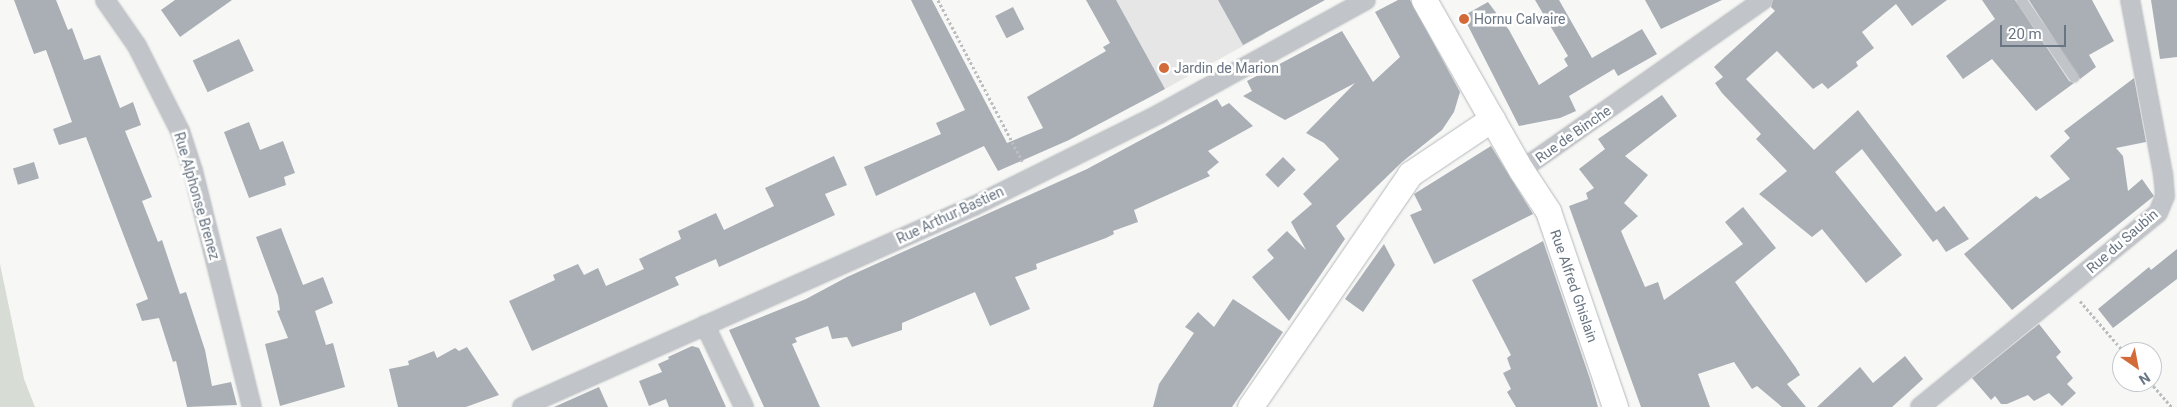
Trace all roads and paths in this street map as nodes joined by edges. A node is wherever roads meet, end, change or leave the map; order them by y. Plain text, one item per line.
1 (105, 0) edge
2 (938, 0) edge
3 (1366, 0) edge
4 (1424, 0) edge
5 (1763, 0) edge
6 (2021, 0) edge
7 (2130, 0) edge
8 (2074, 77) dead end
9 (1492, 119) junction
10 (1521, 170) junction
11 (1031, 177) junction
12 (2068, 287) junction
13 (705, 325) junction
14 (2115, 342) edge
15 (2159, 392) edge
16 (252, 407) edge
17 (522, 407) edge
18 (744, 407) edge
19 (1250, 407) edge
20 (1615, 407) edge
21 (1920, 407) edge
22 (2172, 407) edge

1 - 16 street, Rue Alphonse Brenez
2 - 11 path
3 - 11 street, Rue Arthur Bastien
4 - 9 street, Rue de Binche
5 - 10 street, Rue de Binche
6 - 8 lane
7 - 12 street, Rue du Saubin
9 - 10 street, Rue de Binche
9 - 19 street
10 - 20 street, Rue Alfred Ghislain
11 - 13 street, Rue Arthur Bastien
12 - 14 path
12 - 21 street, Rue du Saubin
13 - 17 street, Rue Arthur Bastien
13 - 18 street
15 - 22 path

